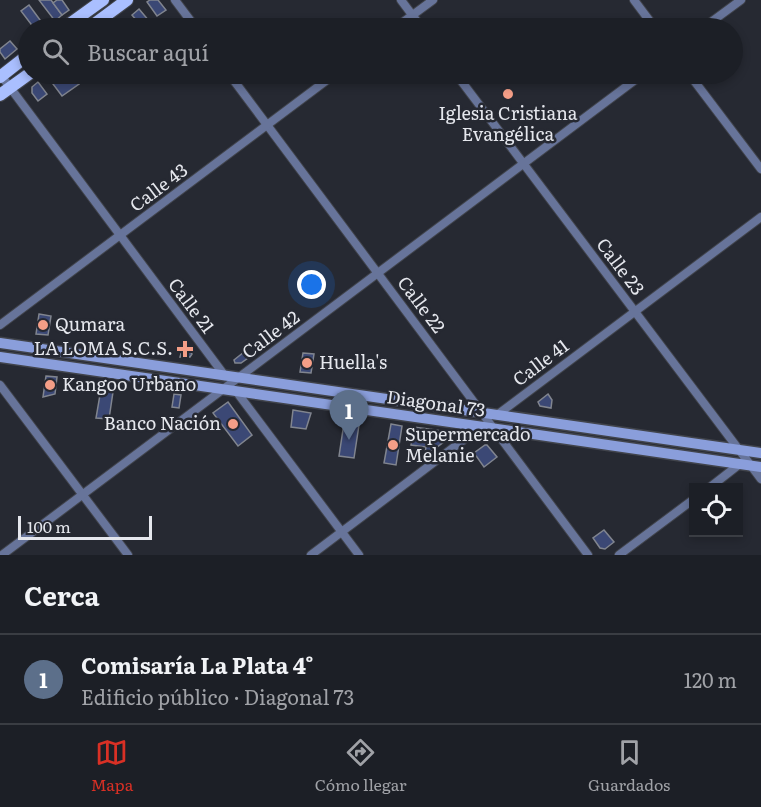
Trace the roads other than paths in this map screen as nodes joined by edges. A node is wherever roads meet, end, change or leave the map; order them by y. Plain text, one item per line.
1 (103, 0) edge
2 (127, 0) edge
3 (175, 0) edge
4 (401, 0) edge
5 (433, 0) edge
6 (633, 0) edge
7 (741, 0) edge
8 (412, 16) junction
9 (78, 18) edge
10 (103, 18) edge
11 (188, 18) edge
12 (409, 18) edge
13 (647, 18) edge
14 (717, 18) edge
15 (18, 62) edge
16 (0, 76) edge
17 (18, 82) edge
18 (237, 84) edge
19 (321, 84) edge
20 (464, 84) edge
21 (630, 84) edge
22 (697, 84) edge
23 (5, 91) edge
24 (267, 124) junction
25 (524, 163) junction
26 (761, 169) edge
27 (761, 217) edge
28 (120, 236) junction
29 (378, 273) junction
30 (635, 312) junction
31 (0, 325) edge
32 (0, 343) edge
33 (0, 357) edge
34 (231, 384) junction
35 (0, 385) edge
36 (498, 415) junction
37 (486, 422) junction
38 (739, 449) junction
39 (759, 451) edge
40 (750, 464) edge
41 (761, 479) edge
42 (718, 483) edge
43 (82, 495) junction
44 (689, 502) edge
45 (342, 532) junction
46 (2, 555) edge
47 (128, 555) edge
48 (311, 555) edge
49 (359, 555) edge
50 (588, 555) edge
51 (619, 555) edge

1 - 9 main road
2 - 10 main road
3 - 11 street
4 - 8 street
5 - 8 street
6 - 13 street
7 - 14 street
8 - 12 street
15 - 16 main road
16 - 23 street, Calle 21
17 - 23 main road
18 - 24 street, Calle 22
19 - 24 street, Calle 43
20 - 25 street, Calle 23
21 - 25 street, Calle 42
22 - 26 street
23 - 28 street, Calle 21
24 - 28 street, Calle 43
24 - 29 street, Calle 22
25 - 29 street, Calle 42
25 - 30 street, Calle 23
27 - 30 street, Calle 41
28 - 31 street, Calle 43
28 - 34 street, Calle 21
29 - 34 street, Calle 42
29 - 37 street, Calle 22
30 - 36 street, Calle 41
30 - 38 street, Calle 23
32 - 34 main road, Diagonal 73
33 - 34 main road, Diagonal 73
34 - 37 main road, Diagonal 73
34 - 43 street, Calle 42
34 - 45 street, Calle 21
35 - 43 street
36 - 37 main road, Diagonal 73
36 - 38 main road, Diagonal 73
37 - 40 main road, Diagonal 73
37 - 45 street
37 - 50 street, Calle 22
38 - 39 main road, Diagonal 73
38 - 40 street, Calle 23
39 - 40 street
40 - 41 street, Calle 23
40 - 42 street
43 - 46 street, Calle 42
43 - 47 street
44 - 51 street
45 - 48 street
45 - 49 street, Calle 21

